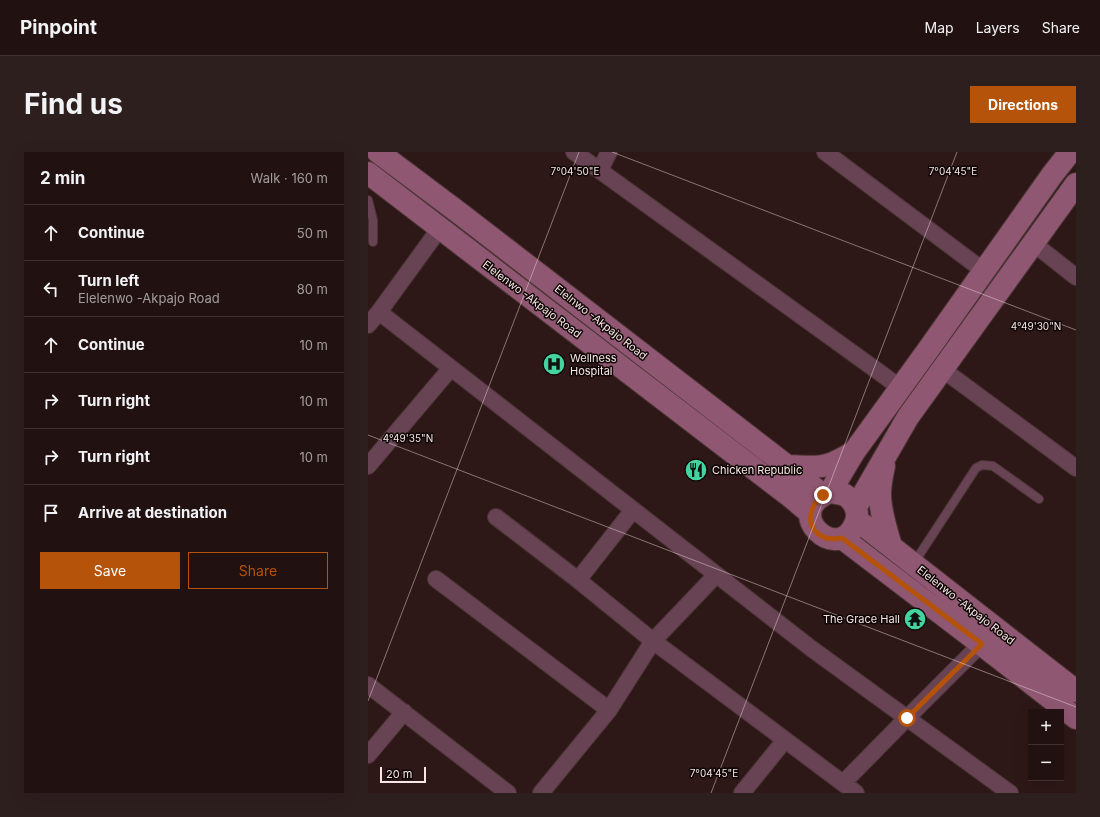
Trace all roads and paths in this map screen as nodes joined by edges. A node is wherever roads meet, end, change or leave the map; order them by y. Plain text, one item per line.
1 (378, 152) edge
2 (574, 152) edge
3 (608, 152) edge
4 (825, 152) edge
5 (1069, 153) edge
6 (600, 170) junction
7 (368, 173) edge
8 (1076, 184) edge
9 (368, 200) edge
10 (440, 228) junction
11 (372, 242) dead end
12 (1033, 243) junction
13 (984, 271) junction
14 (1076, 277) edge
15 (379, 312) junction
16 (368, 325) edge
17 (451, 368) junction
18 (942, 369) junction
19 (901, 388) junction
20 (854, 452) junction
21 (885, 459) junction
22 (368, 466) edge
23 (787, 466) junction
24 (1076, 468) edge
25 (826, 493) junction
26 (1039, 499) dead end
27 (633, 510) junction
28 (810, 513) junction
29 (856, 514) junction
30 (496, 517) dead end
31 (842, 538) junction
32 (891, 546) junction
33 (913, 564) junction
34 (716, 575) junction
35 (436, 579) dead end
36 (578, 580) junction
37 (653, 641) junction
38 (982, 644) junction
39 (368, 685) edge
40 (1076, 691) edge
41 (609, 710) junction
42 (404, 712) junction
43 (907, 718) junction
44 (1076, 718) edge
45 (785, 740) junction
46 (368, 755) edge
47 (843, 783) junction
48 (508, 793) edge
49 (541, 793) edge
50 (742, 793) edge
51 (856, 793) edge
52 (1010, 793) edge

1 - 23 main road, Elelnwo -Akpajo Road
2 - 6 street
3 - 6 street
4 - 13 street
5 - 13 main road
6 - 19 street
7 - 10 main road, Elelenwo -Akpajo Road
8 - 12 main road
9 - 11 lane
10 - 15 street
10 - 28 main road, Elelenwo -Akpajo Road
12 - 14 street
12 - 18 main road
13 - 19 main road
15 - 16 street
15 - 17 street
17 - 22 street
17 - 27 street
18 - 21 main road
18 - 24 street
19 - 20 main road
20 - 23 main road
20 - 25 main road
21 - 29 main road
21 - 32 main road
23 - 25 main road, Elelnwo -Akpajo Road
25 - 28 main road
25 - 29 main road
26 - 33 lane
27 - 34 street
27 - 36 street
28 - 31 main road
29 - 31 main road
29 - 32 main road, Elelenwo -Akpajo Road
30 - 36 street
31 - 38 main road, Elelenwo -Akpajo Road
32 - 33 main road, Elelenwo -Akpajo Road
33 - 40 main road, Elelenwo -Akpajo Road
34 - 37 street
34 - 43 street
35 - 41 street
36 - 37 street
37 - 41 street
37 - 45 street
38 - 43 street
38 - 44 main road, Elelenwo -Akpajo Road
39 - 42 street
41 - 49 street
42 - 46 street
42 - 48 street
43 - 47 street
43 - 52 street
45 - 47 street
45 - 50 street
47 - 51 street

